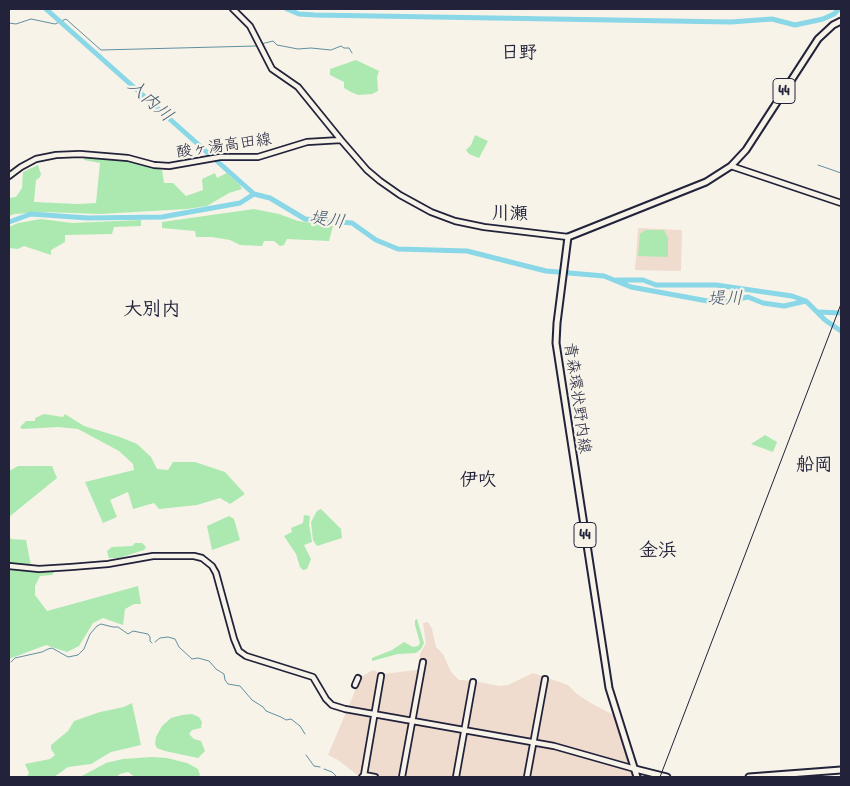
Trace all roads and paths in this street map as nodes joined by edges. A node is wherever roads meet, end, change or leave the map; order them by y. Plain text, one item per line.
1 (233, 9) edge
2 (841, 20) edge
3 (341, 140) junction
4 (731, 166) junction
5 (9, 176) edge
6 (841, 203) edge
7 (568, 237) junction
8 (9, 566) edge
9 (423, 662) dead end
10 (381, 676) dead end
11 (358, 678) dead end
12 (545, 679) dead end
13 (473, 682) dead end
14 (355, 685) dead end
15 (374, 714) junction
16 (412, 720) junction
17 (464, 730) junction
18 (533, 743) junction
19 (635, 769) junction
20 (841, 770) edge
21 (363, 776) edge
22 (375, 777) edge
23 (402, 777) edge
24 (456, 777) edge
25 (527, 777) edge
26 (637, 777) edge
27 (668, 777) edge
28 (749, 777) edge

1 - 3 street
2 - 4 main road, 44
3 - 5 street, 酸ヶ湯高田線
3 - 7 street
4 - 6 street
4 - 7 main road, 44
7 - 19 main road, 青森環状野内線 / 44
8 - 15 street
9 - 16 street
10 - 15 street
11 - 14 street
12 - 18 street
13 - 17 street
15 - 16 street
15 - 21 street
16 - 17 street
16 - 23 street
17 - 18 street
17 - 24 street
18 - 19 street
18 - 25 street
19 - 26 main road, 青森環状野内線 / 44
19 - 27 main road
20 - 28 main road
21 - 22 street

